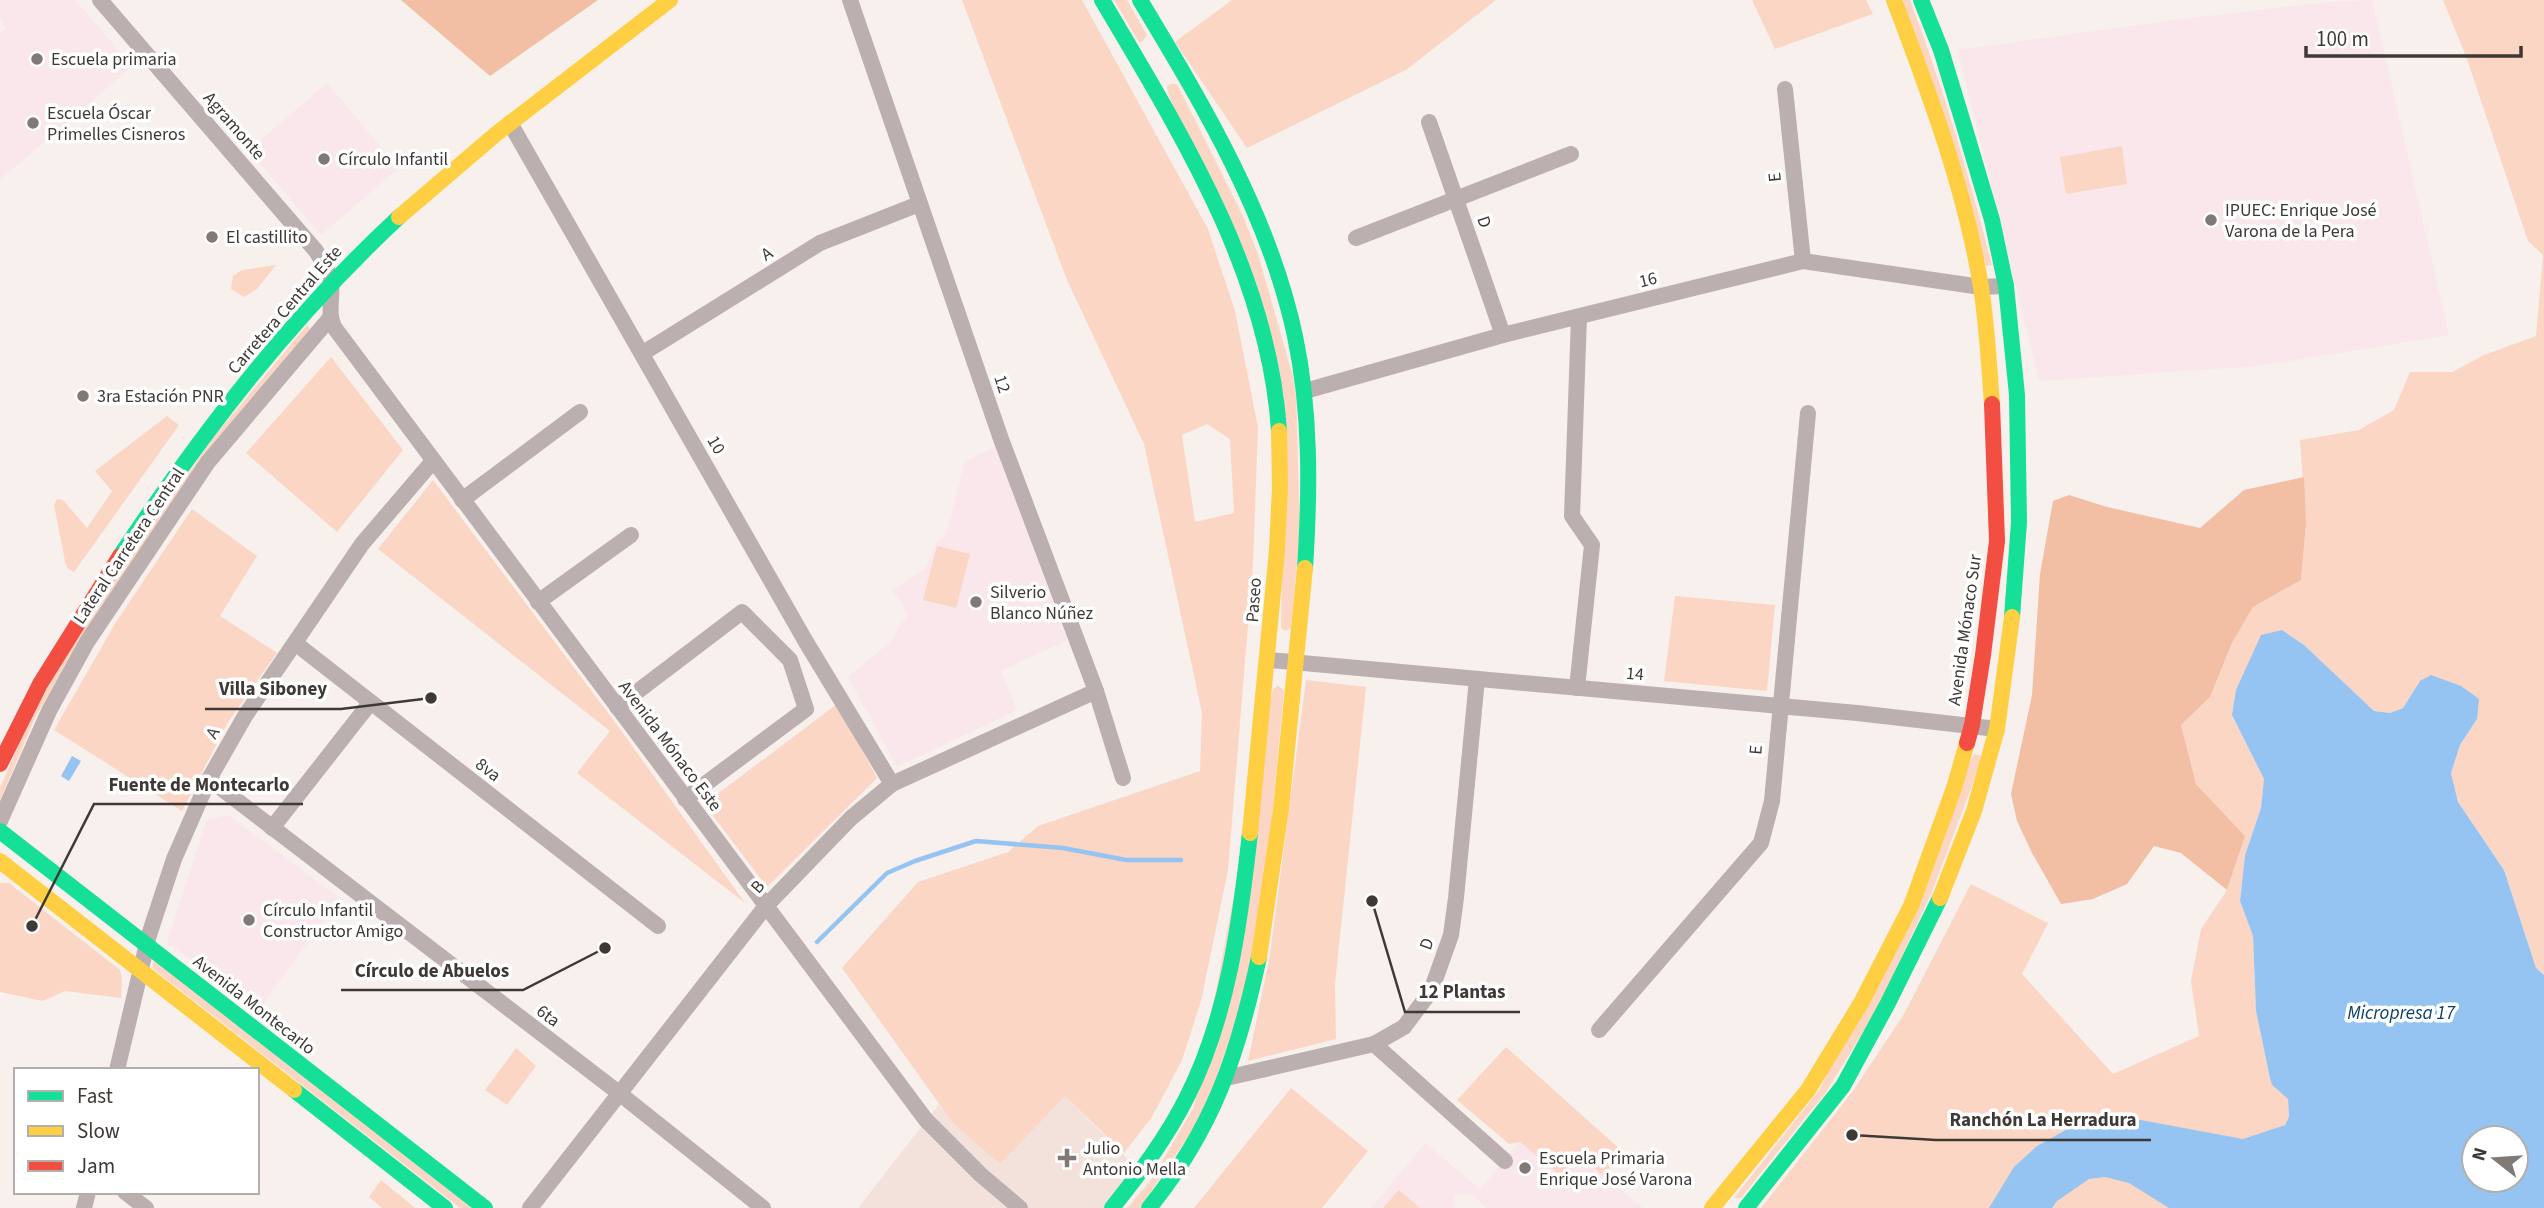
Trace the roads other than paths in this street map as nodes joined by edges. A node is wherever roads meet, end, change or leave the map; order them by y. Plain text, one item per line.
1 (100, 0) edge
2 (670, 0) edge
3 (850, 0) edge
4 (1102, 0) edge
5 (1140, 0) edge
6 (1894, 0) edge
7 (1921, 0) edge
8 (621, 17) dead end
9 (1160, 65) junction
10 (1785, 89) dead end
11 (1429, 122) dead end
12 (510, 123) junction
13 (1571, 155) dead end
14 (1456, 201) junction
15 (919, 204) junction
16 (373, 220) dead end
17 (1356, 238) dead end
18 (1802, 261) junction
19 (327, 270) junction
20 (2006, 286) junction
21 (1981, 287) junction
22 (292, 303) dead end
23 (1579, 317) junction
24 (330, 318) junction
25 (268, 331) dead end
26 (1503, 335) junction
27 (251, 351) dead end
28 (643, 353) junction
29 (1305, 391) junction
30 (580, 412) dead end
31 (1808, 413) dead end
32 (433, 461) junction
33 (462, 500) junction
34 (631, 535) dead end
35 (538, 602) junction
36 (804, 638) junction
37 (295, 643) junction
38 (790, 660) junction
39 (1269, 660) junction
40 (1297, 663) junction
41 (1477, 679) junction
42 (1577, 688) junction
43 (1097, 691) junction
44 (370, 703) junction
45 (617, 707) junction
46 (1779, 707) junction
47 (1972, 725) junction
48 (1997, 729) junction
49 (0, 733) edge
50 (0, 764) edge
51 (1123, 778) dead end
52 (209, 779) junction
53 (892, 784) junction
54 (685, 799) junction
55 (0, 821) edge
56 (272, 828) junction
57 (0, 831) edge
58 (0, 861) edge
59 (766, 906) junction
60 (658, 926) dead end
61 (145, 945) junction
62 (140, 971) junction
63 (1599, 1030) dead end
64 (1374, 1044) junction
65 (117, 1068) edge
66 (1821, 1069) junction
67 (1226, 1078) junction
68 (1843, 1086) junction
69 (619, 1093) junction
70 (1505, 1161) dead end
71 (128, 1194) edge
72 (146, 1208) edge
73 (445, 1208) edge
74 (485, 1208) edge
75 (530, 1208) edge
76 (763, 1208) edge
77 (1020, 1208) edge
78 (1112, 1208) edge
79 (1149, 1208) edge
80 (1712, 1208) edge
81 (1746, 1208) edge

1 - 19 street, Agramonte
2 - 12 main road, Carretera Central Este
3 - 15 street, 12
4 - 9 main road, Paseo
5 - 9 main road, Paseo
6 - 21 main road, Avenida Mónaco Sur
7 - 20 main road
8 - 16 main road
9 - 29 main road, Paseo
9 - 39 main road, Paseo
10 - 18 street, E
11 - 14 street, D
12 - 19 main road, Carretera Central Este
12 - 28 street, 10
13 - 14 street
14 - 17 street
14 - 26 street, D
15 - 28 street, A
15 - 43 street, 12
18 - 21 street, 16
18 - 23 street, 16
19 - 24 street
19 - 50 main road, Carretera Central Este
20 - 21 street, 16
20 - 48 main road
21 - 47 main road, Avenida Mónaco Sur
22 - 25 main road, Carretera Central Este
23 - 26 street, 16
23 - 42 street
24 - 32 street, Avenida Mónaco Este
24 - 55 street, Lateral Carretera Central
26 - 29 street, 16
27 - 49 main road, Carretera Central Este
28 - 36 street, 10
29 - 40 main road, Paseo
30 - 33 street
31 - 46 street, E
32 - 33 street, Avenida Mónaco Este
32 - 37 street, A
33 - 35 street, Avenida Mónaco Este
34 - 35 street
35 - 45 street, Avenida Mónaco Este
36 - 38 street
36 - 53 street, 10
37 - 44 street, 8va
37 - 52 street, A
38 - 45 street
38 - 54 street
39 - 40 street, 14
39 - 78 main road, Paseo
40 - 41 street, 14
40 - 67 main road, Paseo
41 - 42 street, 14
41 - 64 street, D
42 - 46 street, 14
43 - 51 street, 12
43 - 53 street, B
44 - 56 street
44 - 60 street, 8va
45 - 54 street, Avenida Mónaco Este
46 - 47 street, 14
46 - 63 street, E
47 - 48 street, 14
47 - 66 main road, Avenida Mónaco Sur
48 - 68 main road
52 - 56 street, 6ta
52 - 61 street, A
53 - 59 street, B
54 - 59 street, Avenida Mónaco Este
56 - 69 street, 6ta
57 - 61 main road, Avenida Montecarlo
58 - 62 main road
59 - 69 street, B
59 - 77 street, Avenida Mónaco Este
61 - 62 street, A
61 - 74 main road, Avenida Montecarlo
62 - 65 street, A
62 - 73 main road
64 - 67 street, D
64 - 70 street
66 - 68 main road
66 - 80 main road, Avenida Mónaco Sur
67 - 79 main road, Paseo
68 - 81 main road
69 - 75 street, B
69 - 76 street, 6ta
71 - 72 street

